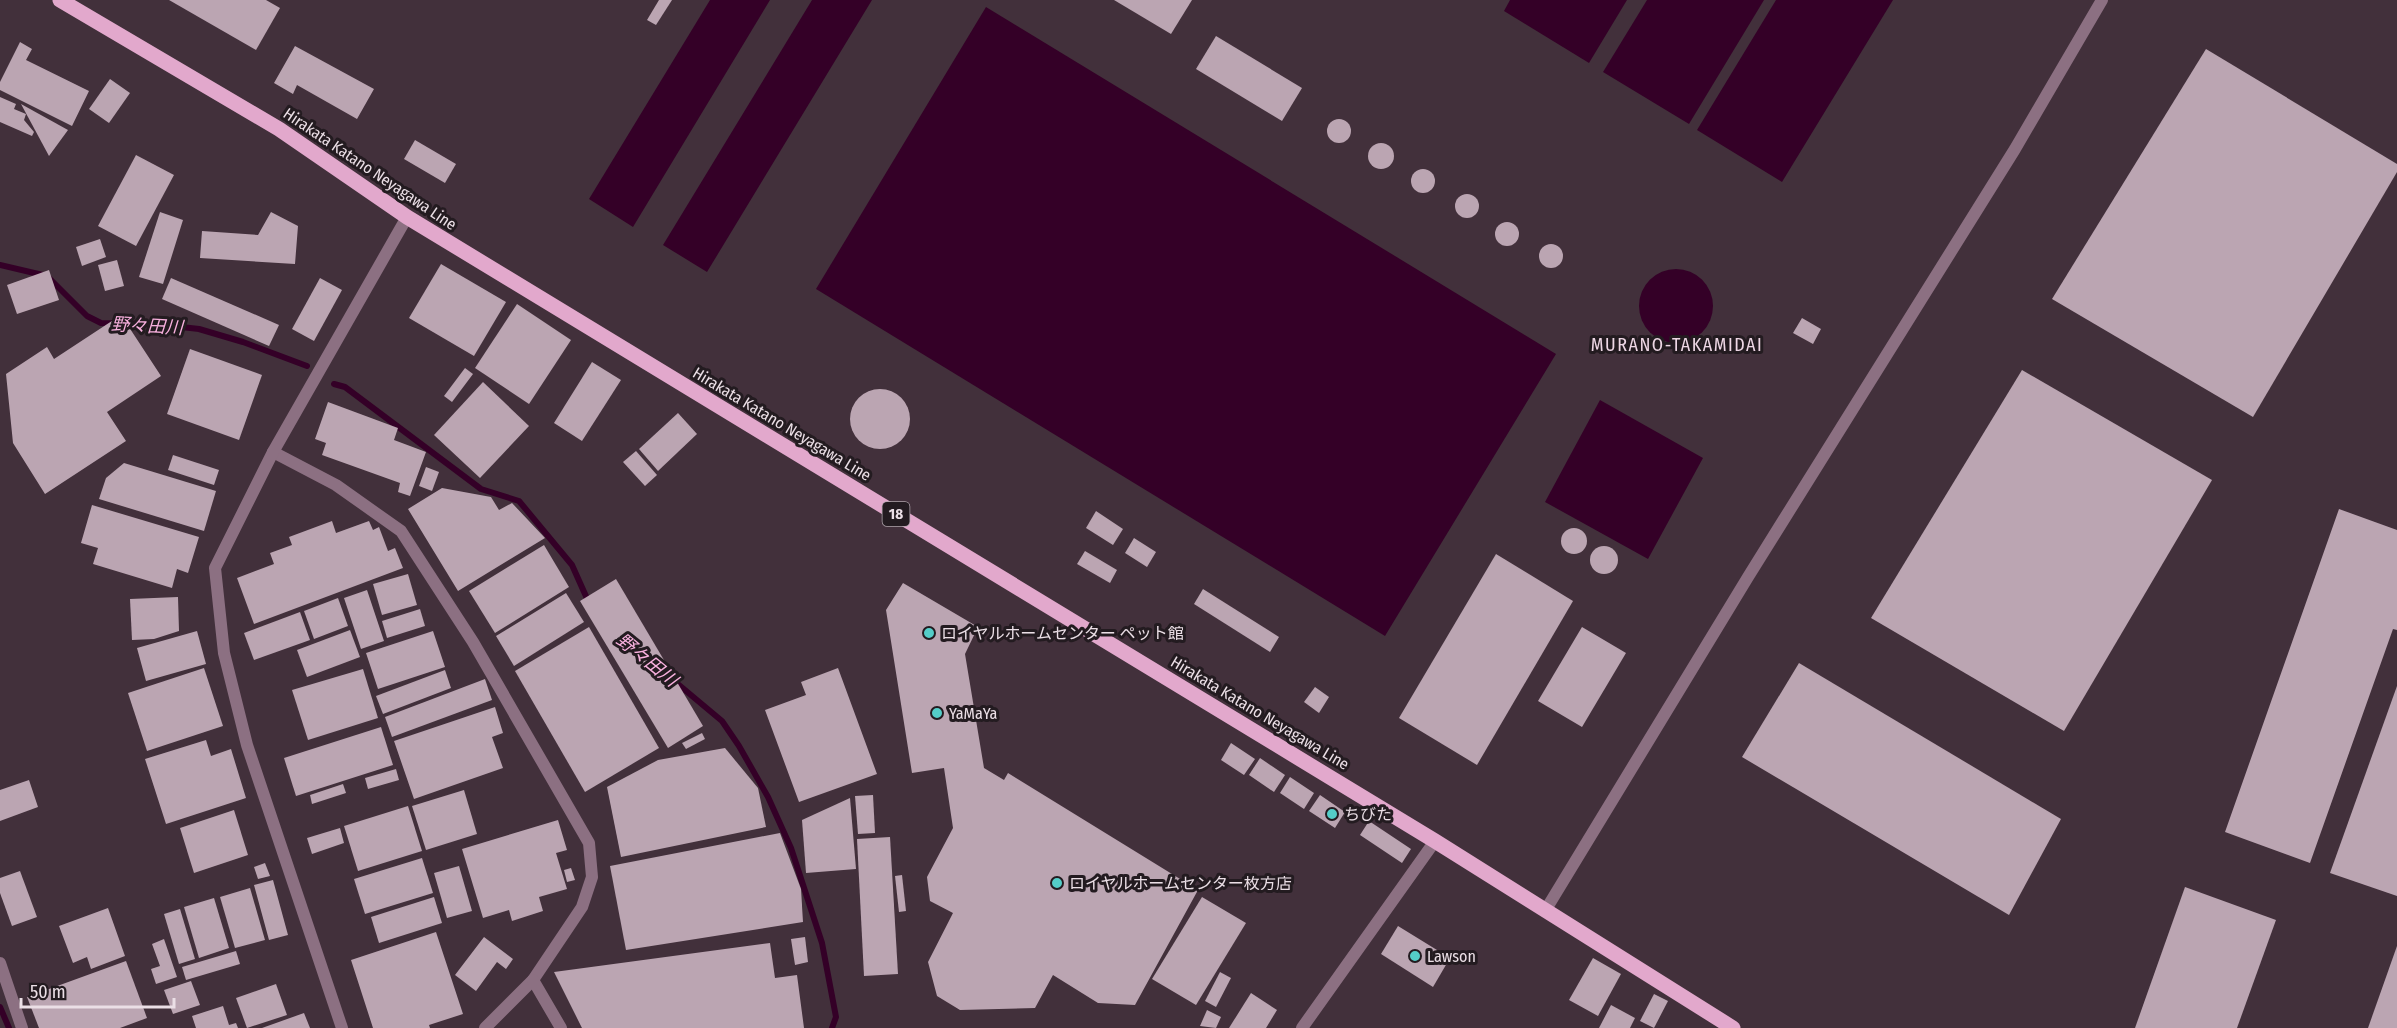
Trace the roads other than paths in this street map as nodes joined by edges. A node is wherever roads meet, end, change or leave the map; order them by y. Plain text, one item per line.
1 (60, 0) edge
2 (2102, 0) edge
3 (407, 217) junction
4 (273, 452) junction
5 (1436, 841) junction
6 (1545, 911) junction
7 (0, 963) edge
8 (533, 980) junction
9 (22, 1028) edge
10 (342, 1028) edge
11 (485, 1028) edge
12 (561, 1028) edge
13 (1302, 1028) edge
14 (1733, 1028) edge

1 - 3 main road, Hirakata Katano Neyagawa Line / 18
2 - 6 street
3 - 4 street
3 - 5 main road, Hirakata Katano Neyagawa Line / 18
4 - 8 street
4 - 10 street
5 - 6 main road, Hirakata Katano Neyagawa Line / 18
5 - 13 street
6 - 14 main road, Hirakata Katano Neyagawa Line / 18
7 - 9 street
8 - 11 street
8 - 12 street

